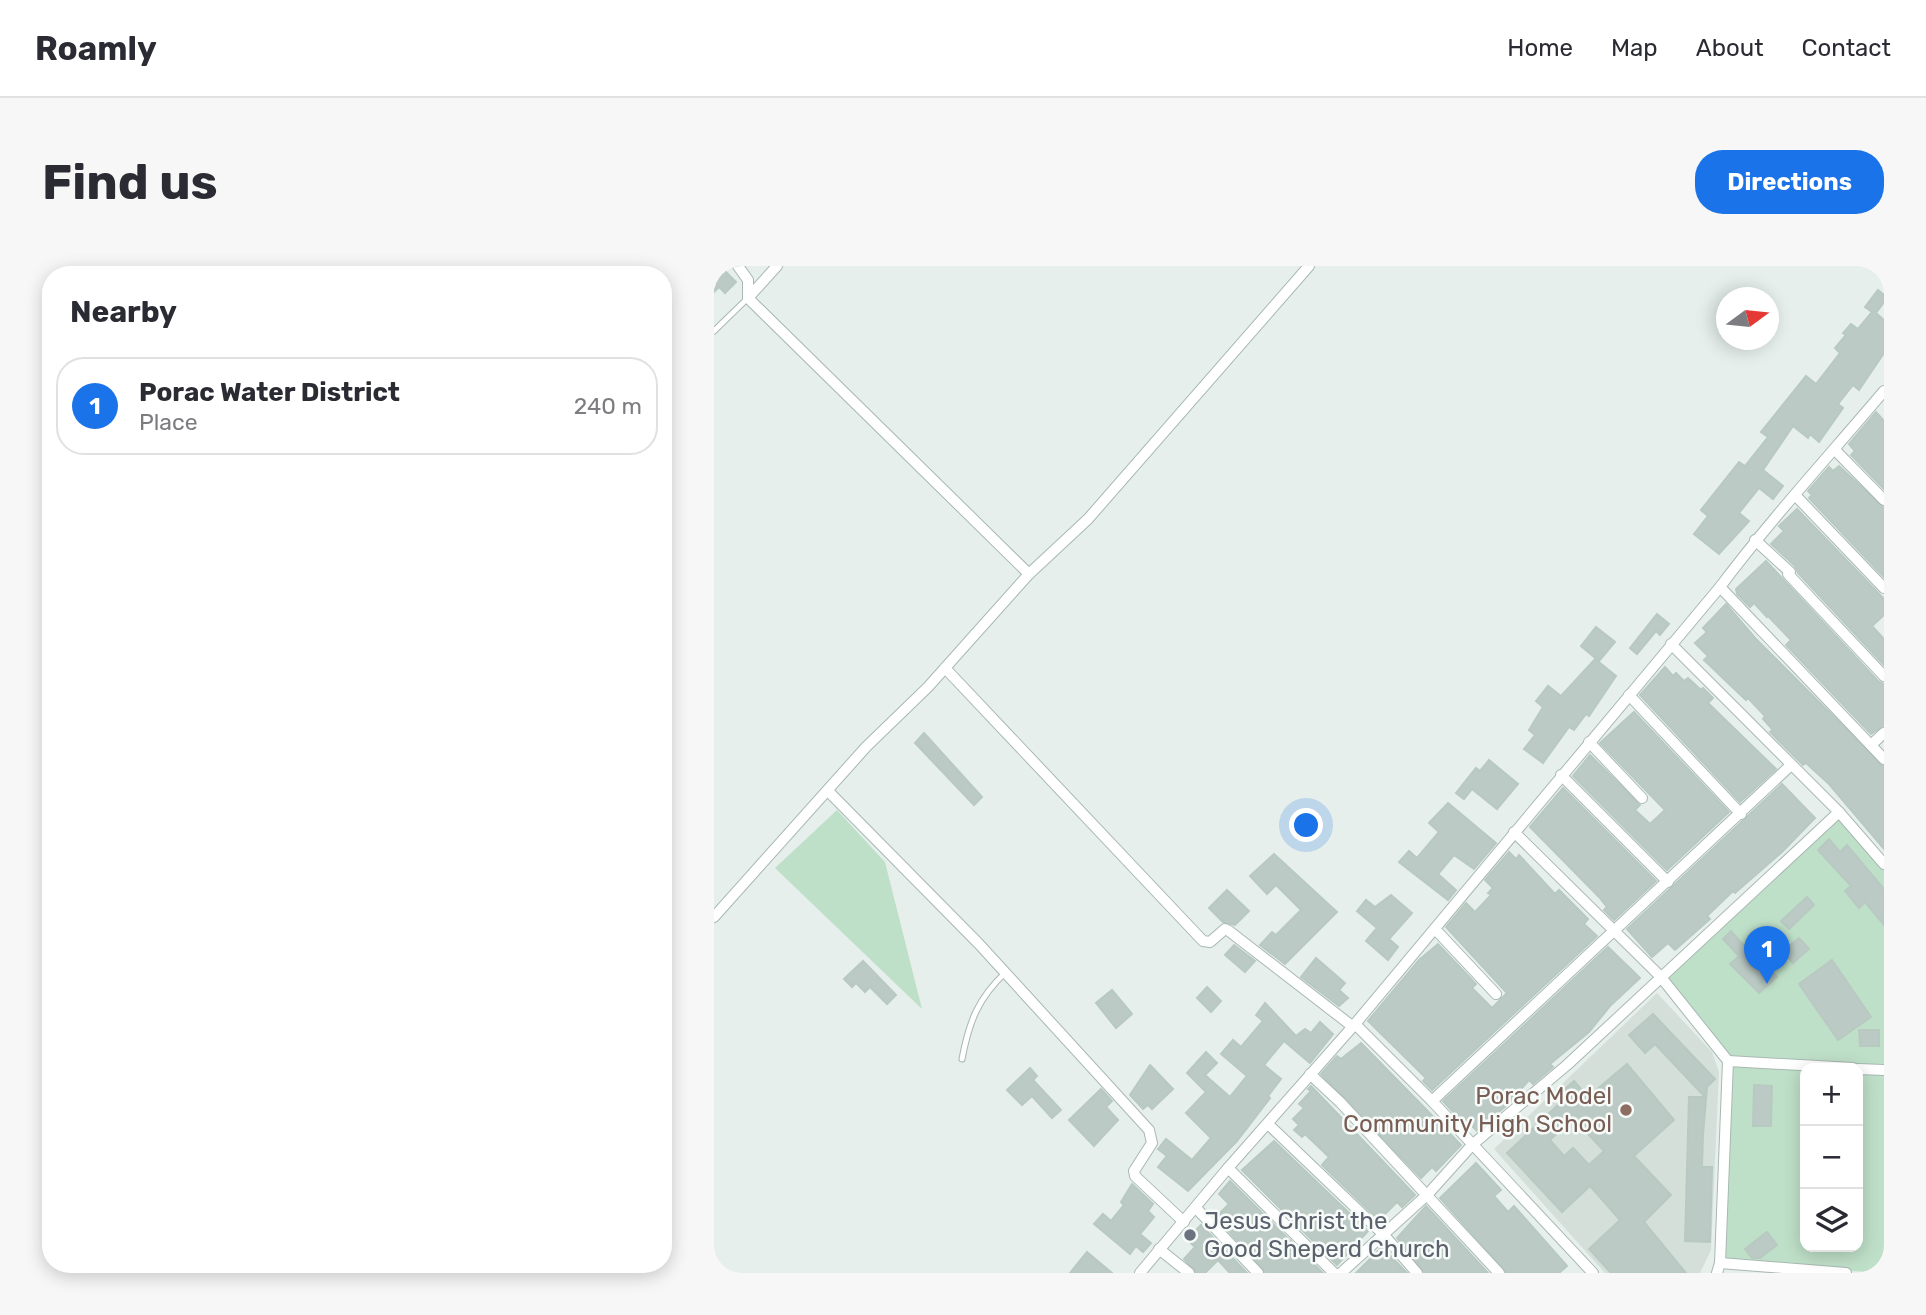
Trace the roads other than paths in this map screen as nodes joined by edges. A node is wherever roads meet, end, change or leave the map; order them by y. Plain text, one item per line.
1 (738, 266) edge
2 (777, 266) edge
3 (1309, 266) edge
4 (748, 298) junction
5 (714, 331) edge
6 (1882, 399) edge
7 (1835, 450) junction
8 (1796, 496) junction
9 (1884, 500) edge
10 (1755, 540) junction
11 (1029, 574) junction
12 (1720, 587) junction
13 (1884, 588) edge
14 (1671, 644) junction
15 (945, 668) junction
16 (1884, 676) edge
17 (1629, 695) junction
18 (1884, 733) edge
19 (1589, 742) junction
20 (1871, 745) junction
21 (1884, 760) edge
22 (1791, 765) junction
23 (1561, 775) junction
24 (829, 792) junction
25 (1642, 798) dead end
26 (1839, 812) junction
27 (1741, 814) junction
28 (1514, 832) junction
29 (1884, 864) edge
30 (1668, 883) junction
31 (714, 917) edge
32 (1435, 929) junction
33 (1611, 931) junction
34 (1006, 972) junction
35 (1660, 976) junction
36 (1496, 994) dead end
37 (1354, 1025) junction
38 (962, 1059) dead end
39 (1728, 1061) junction
40 (1800, 1065) edge
41 (1863, 1069) edge
42 (1884, 1070) edge
43 (1310, 1074) junction
44 (1432, 1101) junction
45 (1268, 1124) junction
46 (1472, 1145) junction
47 (1228, 1168) junction
48 (1428, 1194) junction
49 (1196, 1208) junction
50 (1184, 1222) junction
51 (1383, 1234) junction
52 (1159, 1249) junction
53 (1719, 1268) edge
54 (1140, 1273) edge
55 (1189, 1273) edge
56 (1258, 1273) edge
57 (1335, 1273) edge
58 (1341, 1273) edge
59 (1417, 1273) edge
60 (1499, 1273) edge
61 (1592, 1273) edge
62 (1846, 1273) edge

1 - 4 street
2 - 4 street
3 - 11 street
4 - 5 lane
4 - 11 street
6 - 7 street
7 - 8 street
7 - 9 street
8 - 10 street
8 - 13 street
10 - 12 street
10 - 16 street
11 - 15 street
12 - 14 street
12 - 20 street
14 - 17 street
14 - 22 street
15 - 24 street
15 - 37 street
17 - 19 street
17 - 27 street
18 - 20 street
19 - 23 street
19 - 25 street
20 - 21 street
22 - 26 street
22 - 27 street
23 - 28 street
23 - 30 street
24 - 31 street
24 - 34 street
26 - 29 street
26 - 35 street
27 - 30 street
28 - 32 street
28 - 33 street
30 - 33 street
32 - 36 street
32 - 37 street
33 - 35 street
33 - 44 street
34 - 38 lane
34 - 50 street
35 - 39 street
35 - 46 street
37 - 43 street
37 - 44 street
39 - 40 street
39 - 53 street
41 - 42 street
43 - 45 street
43 - 48 street
44 - 46 street
45 - 47 street
45 - 51 street
46 - 48 street
46 - 61 street
47 - 49 street
47 - 57 street
48 - 51 street
48 - 60 street
49 - 50 street
49 - 56 street
50 - 52 street
51 - 58 street
51 - 59 street
52 - 54 street
52 - 55 street
53 - 62 street

